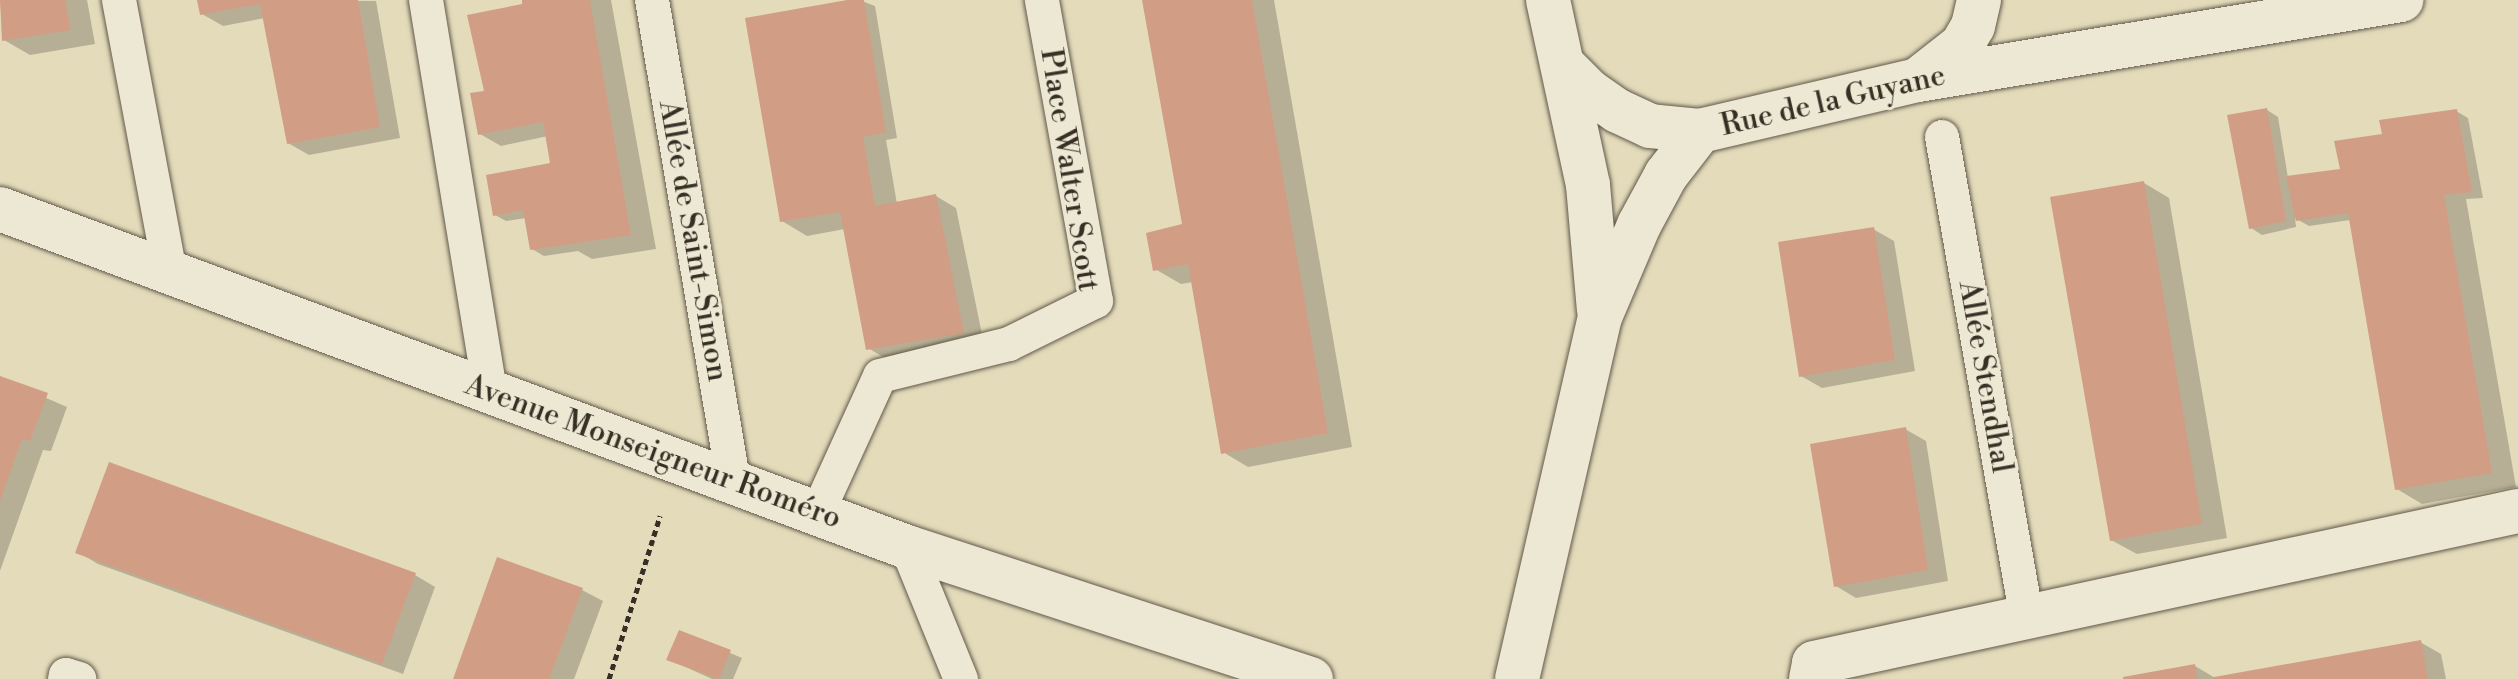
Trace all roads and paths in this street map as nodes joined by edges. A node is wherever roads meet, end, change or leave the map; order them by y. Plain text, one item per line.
1 (119, 0) edge
2 (426, 0) edge
3 (652, 0) edge
4 (1042, 0) edge
5 (1548, 0) edge
6 (1979, 0) edge
7 (2401, 0) edge
8 (1564, 66) junction
9 (1918, 80) junction
10 (1700, 131) junction
11 (1942, 137) dead end
12 (0, 209) edge
13 (170, 272) junction
14 (1600, 317) junction
15 (490, 392) junction
16 (676, 461) junction
17 (734, 483) junction
18 (2518, 511) edge
19 (818, 512) junction
20 (907, 547) junction
21 (2027, 617) junction
22 (65, 679) edge
23 (79, 679) edge
24 (609, 679) edge
25 (961, 679) edge
26 (1311, 679) edge
27 (1517, 679) edge
28 (1811, 679) edge

1 - 13 lane
2 - 15 lane
3 - 17 lane, Allée de Saint-Simon
4 - 19 lane, Place Walter Scott
5 - 8 street
6 - 9 street
7 - 9 street, Rue de la Guyane
8 - 10 street
8 - 14 street
9 - 10 street, Rue de la Guyane
10 - 14 street, Rue de la Guyane
11 - 21 lane, Allée Stendhal
12 - 13 street, Avenue Monseigneur Roméro
13 - 15 street, Avenue Monseigneur Roméro
14 - 27 street, Rue de la Guyane
15 - 16 street, Avenue Monseigneur Roméro
16 - 17 street, Avenue Monseigneur Roméro
16 - 24 path
17 - 19 street, Avenue Monseigneur Roméro
18 - 21 street
19 - 20 street, Avenue Monseigneur Roméro
20 - 25 lane
20 - 26 street, Avenue Monseigneur Roméro
21 - 28 street
22 - 23 lane

